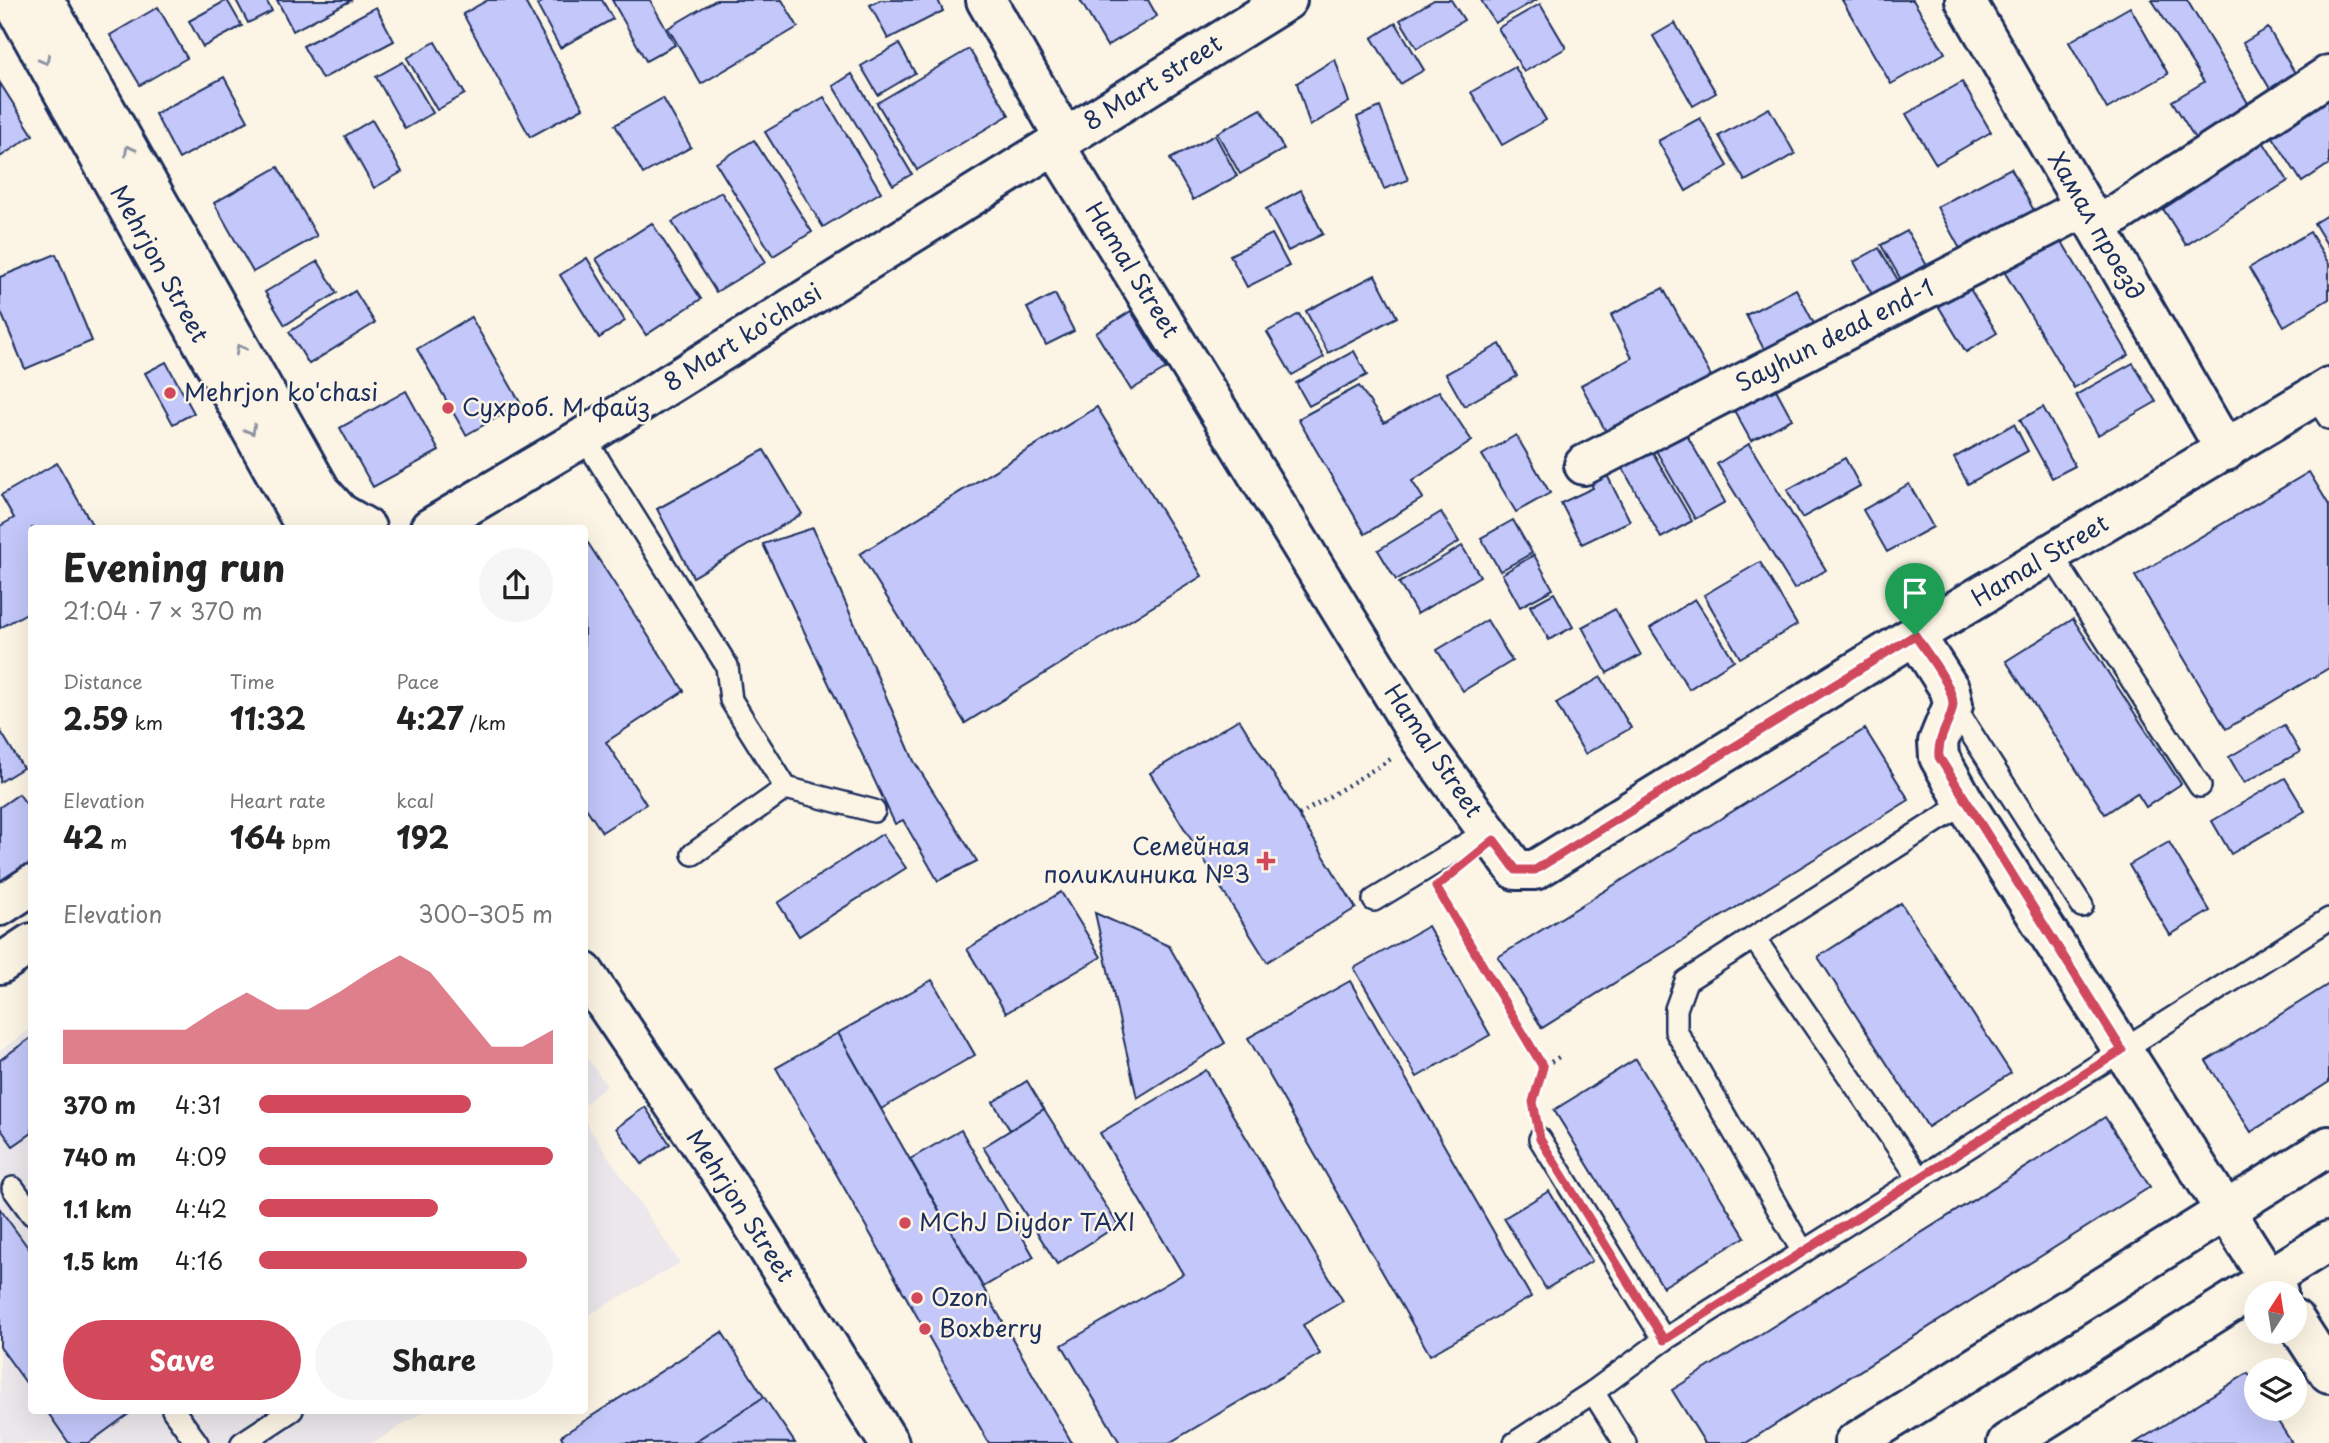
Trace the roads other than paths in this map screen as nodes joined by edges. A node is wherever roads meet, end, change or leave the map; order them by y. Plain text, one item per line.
1 (12, 0) edge
2 (44, 0) edge
3 (986, 0) edge
4 (1287, 0) edge
5 (1965, 0) edge
6 (2329, 75) edge
7 (1059, 140) junction
8 (2091, 217) junction
9 (2324, 400) edge
10 (584, 437) junction
11 (2226, 451) junction
12 (1584, 465) dead end
13 (327, 511) edge
14 (304, 525) edge
15 (361, 525) edge
16 (435, 525) edge
17 (2051, 554) junction
18 (1915, 635) junction
19 (1953, 705) junction
20 (2200, 786) dead end
21 (786, 788) junction
22 (1965, 803) junction
23 (874, 811) dead end
24 (1488, 831) junction
25 (693, 854) dead end
26 (28, 888) edge
27 (1374, 900) dead end
28 (0, 906) edge
29 (2082, 906) dead end
30 (2329, 919) edge
31 (1754, 938) junction
32 (28, 946) edge
33 (0, 964) edge
34 (588, 978) edge
35 (2122, 1050) junction
36 (1540, 1139) road end
37 (2329, 1146) edge
38 (1919, 1178) junction
39 (13, 1188) dead end
40 (28, 1209) edge
41 (2225, 1210) junction
42 (2329, 1241) edge
43 (1803, 1252) junction
44 (2271, 1281) edge
45 (2280, 1281) edge
46 (2244, 1304) edge
47 (2307, 1339) edge
48 (1664, 1340) junction
49 (2329, 1373) edge
50 (1593, 1392) junction
51 (176, 1414) edge
52 (286, 1414) edge
53 (1540, 1436) edge
54 (197, 1443) edge
55 (242, 1443) edge
56 (888, 1443) edge
57 (1515, 1443) edge
58 (1625, 1443) edge
59 (1854, 1443) edge
60 (2007, 1443) edge

1 -> 14 street, Mehrjon Street
13 -> 2 street, Mehrjon Street
3 - 7 street, Hamal Street
4 - 7 street, 8 Mart street
5 - 8 street, Хамал проезд
6 - 8 street, Sayhun dead end-1
7 - 10 street, 8 Mart ko'chasi
7 - 24 street, Hamal Street
8 - 11 street, Хамал проезд
8 - 12 street, Sayhun dead end-1
9 - 11 street, Hamal Street
10 - 16 street, 8 Mart ko'chasi
10 - 21 lane
11 - 17 street, Hamal Street
13 - 15 street, Mehrjon Street
17 - 18 street, Hamal Street
17 - 20 lane
18 - 19 street
18 - 24 street, Hamal Street
19 - 22 street
19 - 29 lane
21 - 23 lane
21 - 25 lane
22 - 31 lane
22 - 35 street
24 - 27 lane
26 - 28 street
30 - 35 lane
31 - 38 lane
31 - 43 lane
32 - 33 street
34 - 56 street, Mehrjon Street
35 - 38 lane
35 - 41 street
36 - 48 lane
37 - 41 street
38 - 43 lane
39 - 40 lane
41 - 44 street
41 - 59 street
42 - 45 street
43 - 48 lane
46 - 60 street
47 - 49 street
48 - 50 lane
50 - 53 lane
50 - 58 lane
51 - 54 lane
52 - 55 lane
53 - 57 lane

